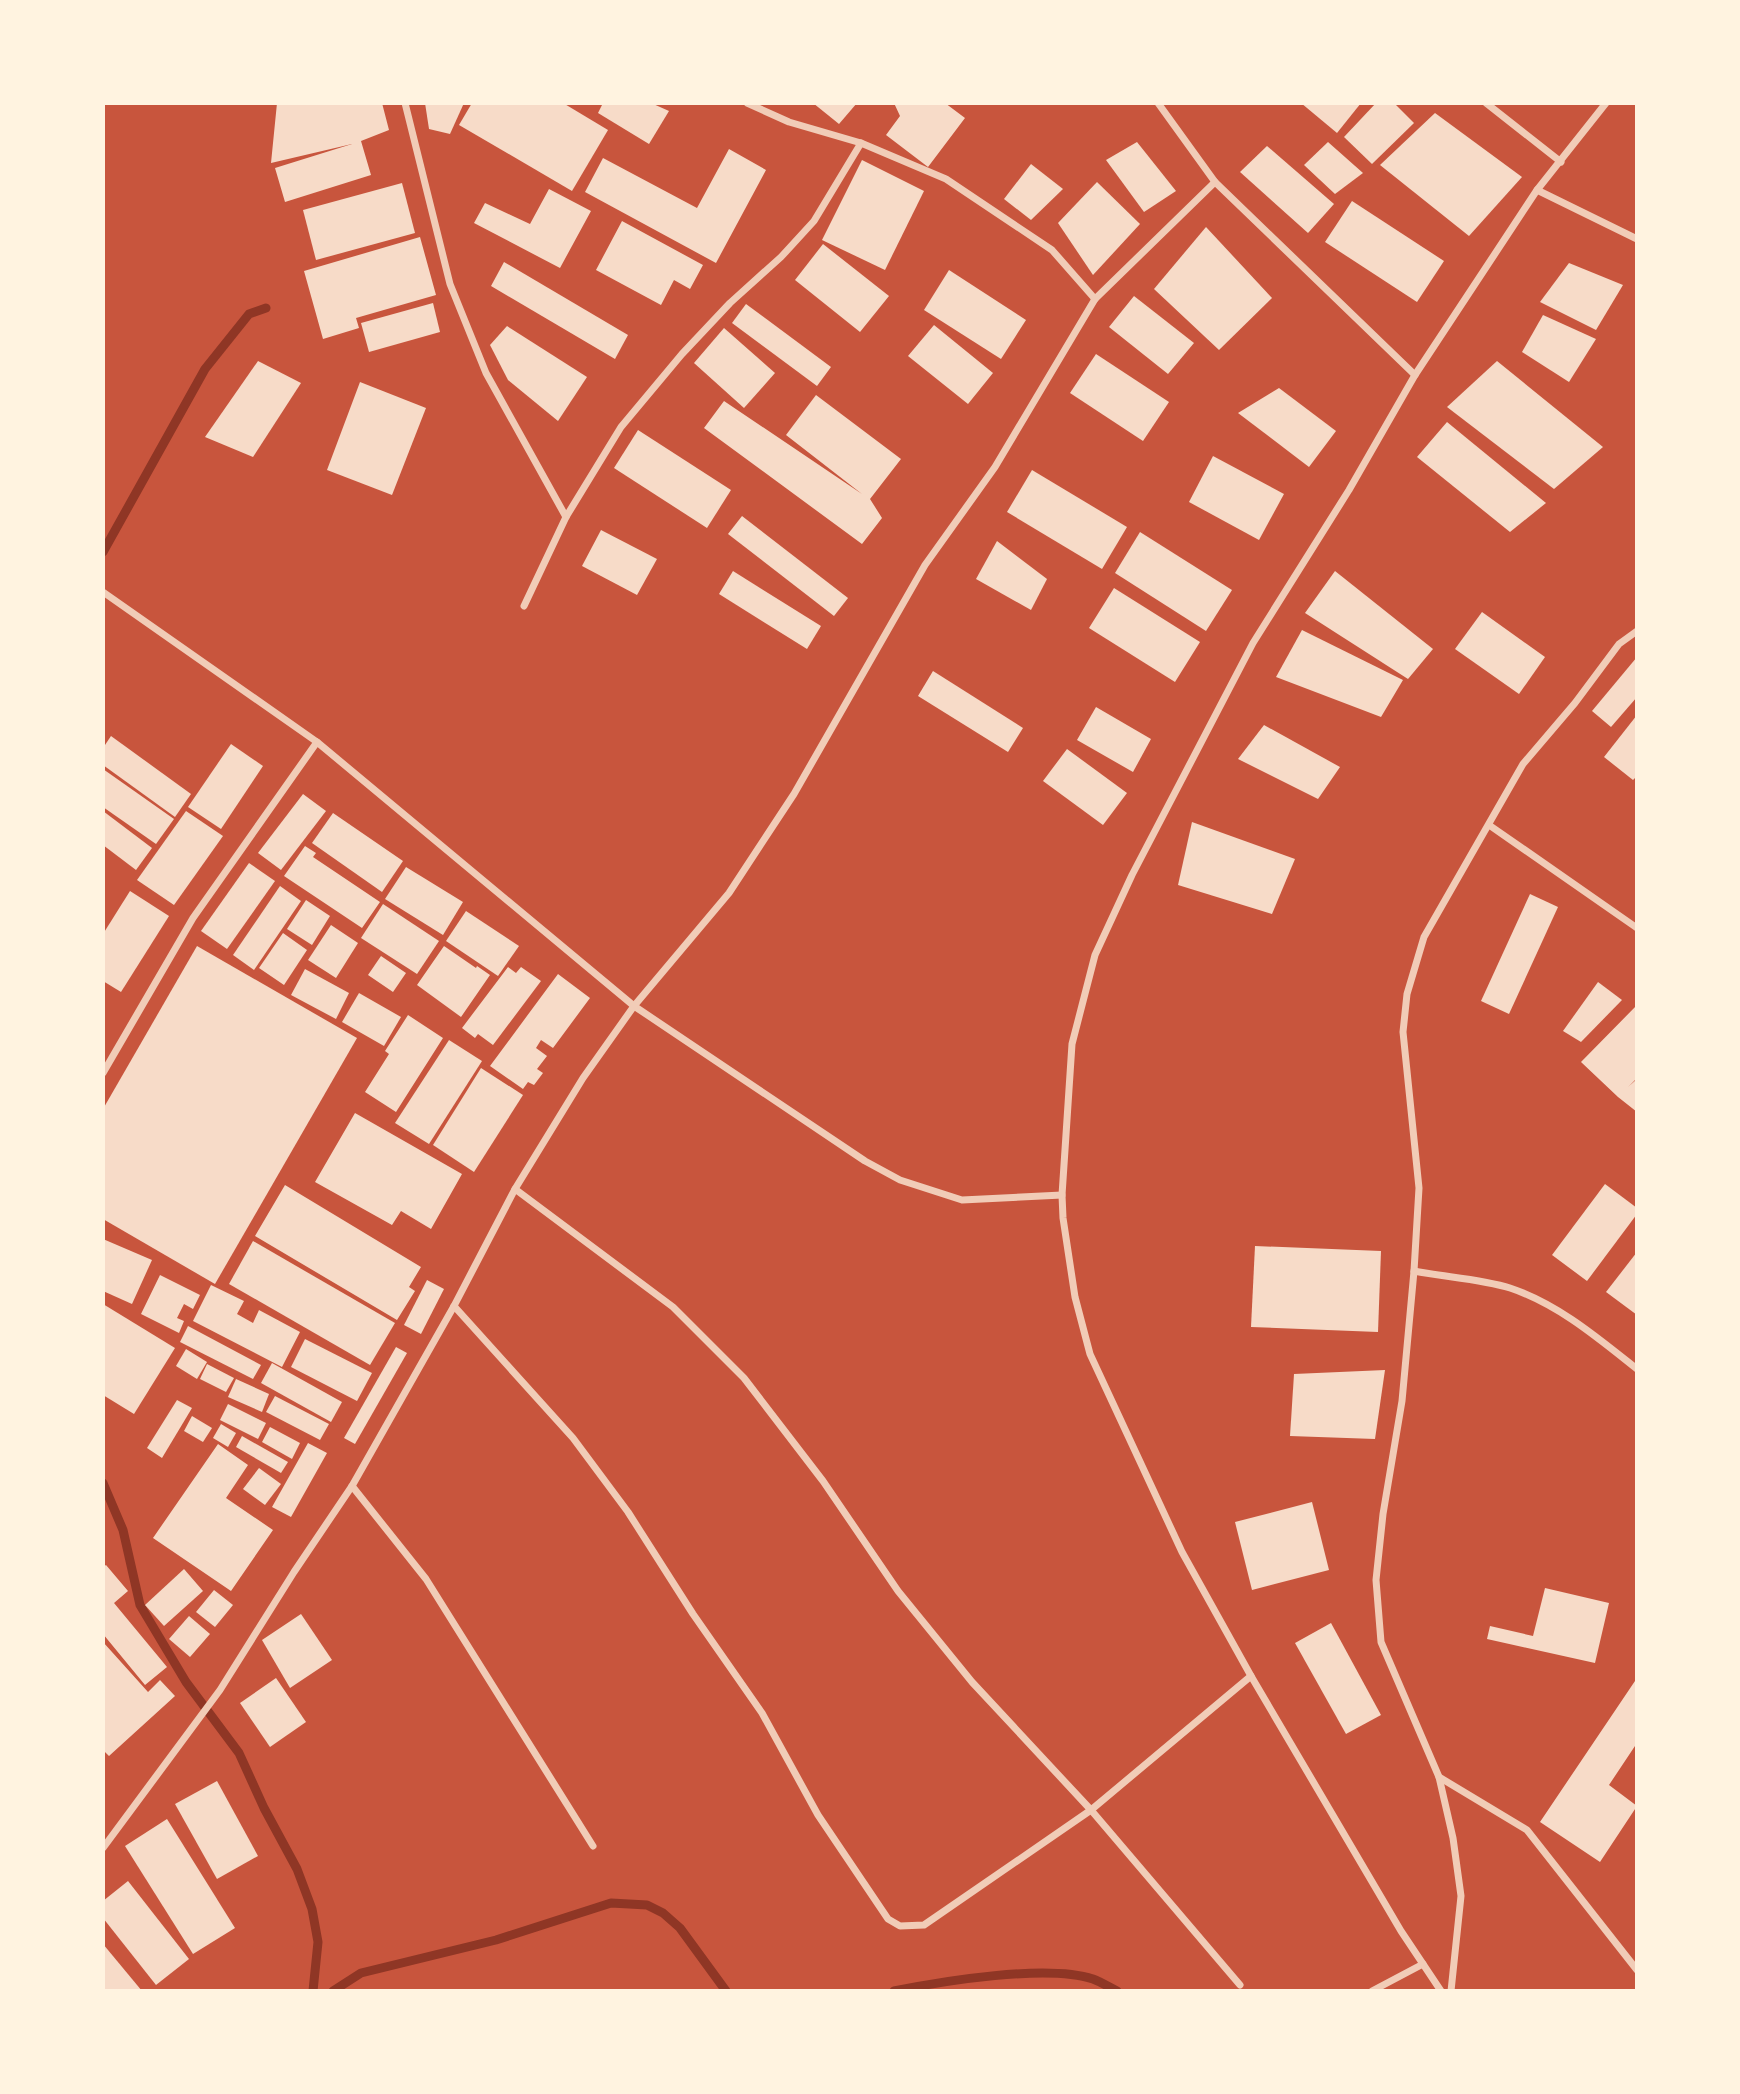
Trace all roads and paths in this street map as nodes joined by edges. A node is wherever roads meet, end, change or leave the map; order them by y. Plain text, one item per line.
1 (405, 103) edge
2 (747, 103) edge
3 (1158, 103) edge
4 (1486, 103) edge
5 (1606, 103) edge
6 (860, 143) junction
7 (1561, 162) junction
8 (1215, 183) junction
9 (1537, 190) junction
10 (1637, 239) edge
11 (1095, 299) junction
12 (1415, 375) junction
13 (566, 517) junction
14 (106, 593) edge
15 (524, 606) dead end
16 (1637, 631) edge
17 (317, 742) junction
18 (1489, 824) junction
19 (1637, 928) edge
20 (635, 1006) junction
21 (103, 1073) edge
22 (515, 1189) junction
23 (1062, 1195) junction
24 (1414, 1271) junction
25 (454, 1306) junction
26 (1637, 1369) edge
27 (352, 1486) junction
28 (1251, 1676) junction
29 (1439, 1777) junction
30 (1091, 1810) junction
31 (593, 1846) dead end
32 (103, 1848) edge
33 (1423, 1964) junction
34 (1637, 1970) edge
35 (1240, 1984) dead end
36 (1372, 1991) edge
37 (1441, 1991) edge
38 (1451, 1991) edge

1 - 13 street
2 - 6 street
3 - 8 street
4 - 7 street
5 - 7 street
6 - 11 street
6 - 13 street
7 - 9 street
8 - 11 street
8 - 12 street
9 - 10 street
9 - 12 street
11 - 20 street
12 - 23 street
13 - 15 street
14 - 17 street
16 - 18 street
17 - 20 street
17 - 21 street
18 - 19 street
18 - 24 street
20 - 22 street
20 - 23 street
22 - 25 street
22 - 30 street
23 - 28 street
24 - 26 street
24 - 29 street
25 - 27 street
25 - 30 street
27 - 31 street
27 - 32 street
28 - 30 street
28 - 33 street
29 - 34 street
29 - 38 street
30 - 35 street
33 - 36 street
33 - 37 street

